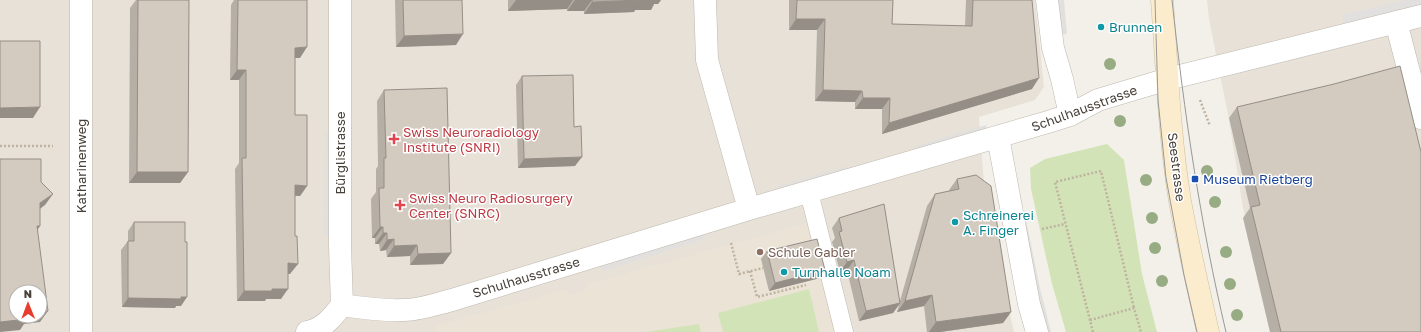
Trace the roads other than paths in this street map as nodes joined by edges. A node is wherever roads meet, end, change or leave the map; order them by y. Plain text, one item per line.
1 (81, 0) edge
2 (340, 0) edge
3 (705, 0) edge
4 (1047, 0) edge
5 (1162, 0) edge
6 (1421, 16) edge
7 (1396, 22) junction
8 (1168, 79) junction
9 (1070, 115) junction
10 (1421, 118) edge
11 (998, 137) junction
12 (809, 192) junction
13 (749, 209) junction
14 (342, 306) junction
15 (81, 332) edge
16 (307, 332) edge
17 (844, 332) edge
18 (1037, 332) edge
19 (1208, 332) edge

1 - 15 street, Katharinenweg
2 - 14 street, Bürglistrasse
3 - 13 street
4 - 9 street
5 - 8 street, Seestrasse
6 - 7 street, Schulhausstrasse
7 - 8 street, Schulhausstrasse
7 - 10 street
8 - 9 street, Schulhausstrasse
8 - 19 street, Seestrasse
9 - 11 street, Schulhausstrasse
11 - 12 street, Schulhausstrasse
11 - 18 street
12 - 13 street, Schulhausstrasse
12 - 17 lane
13 - 14 street, Schulhausstrasse
14 - 16 street

